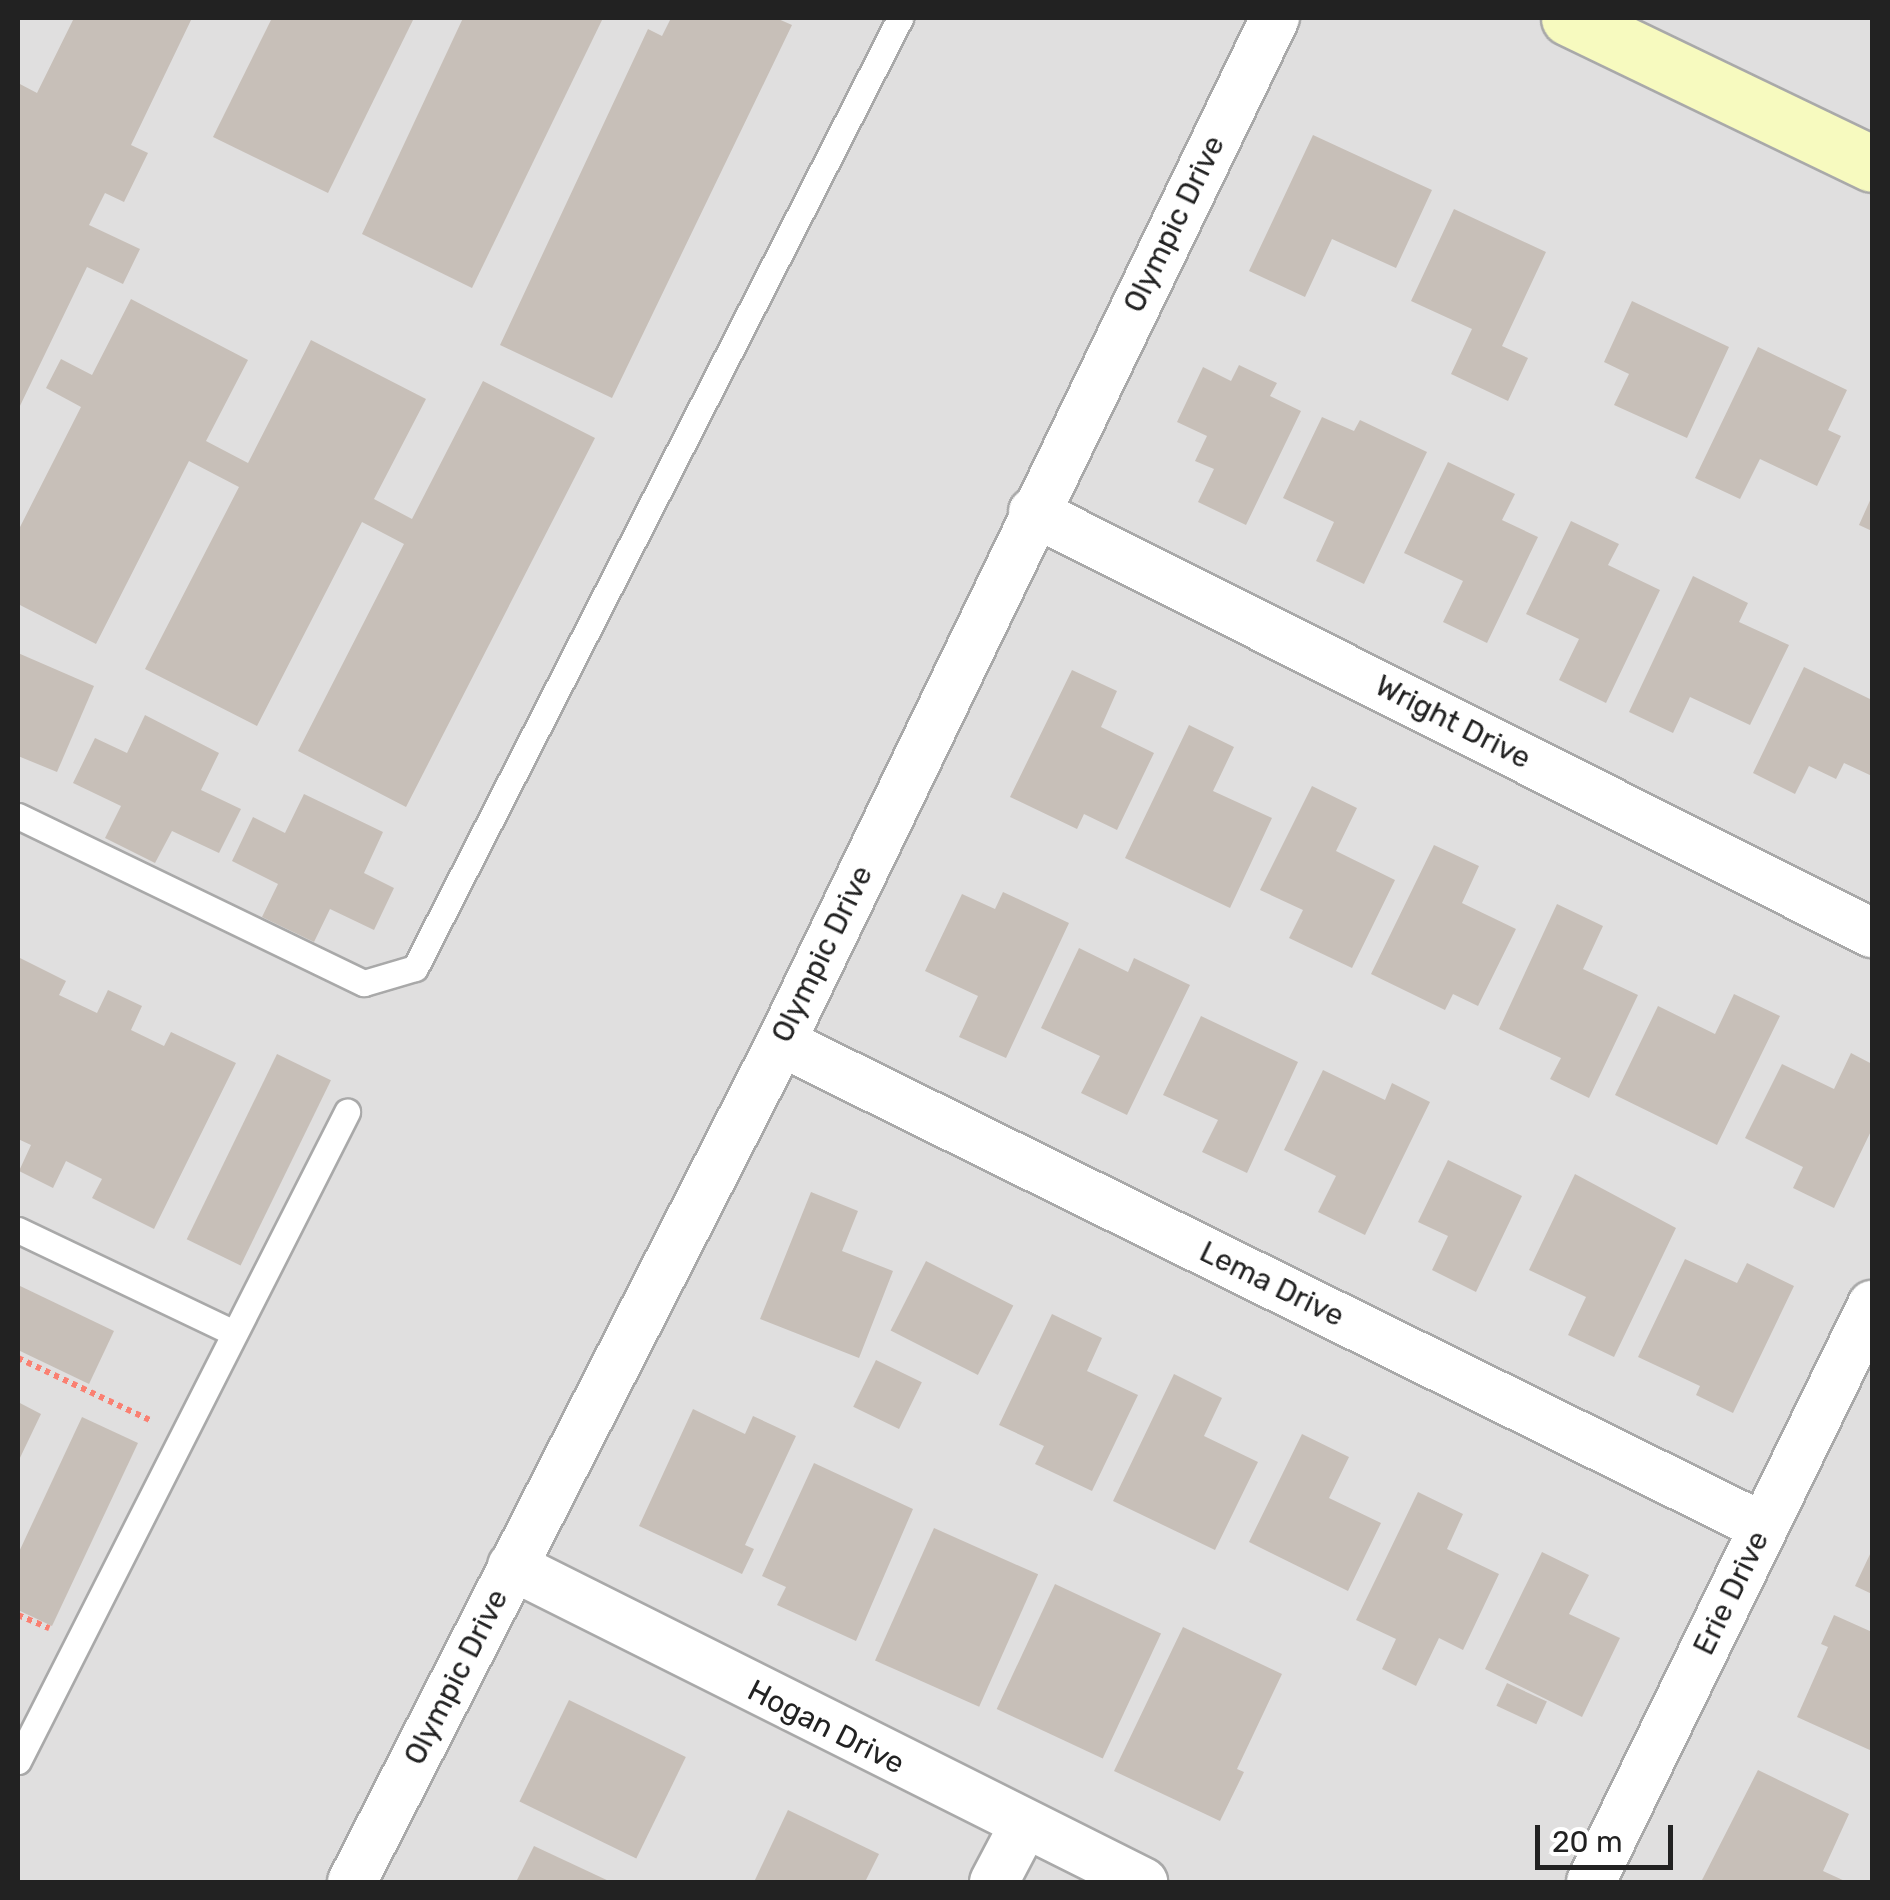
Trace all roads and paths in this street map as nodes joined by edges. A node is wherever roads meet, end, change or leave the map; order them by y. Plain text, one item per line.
1 (900, 18) edge
2 (1275, 18) edge
3 (1569, 18) edge
4 (1872, 164) edge
5 (1033, 512) junction
6 (18, 816) edge
7 (1872, 933) edge
8 (781, 1042) junction
9 (347, 1112) dead end
10 (18, 1230) edge
11 (1872, 1305) edge
12 (232, 1332) junction
13 (18, 1358) edge
14 (180, 1434) junction
15 (1763, 1527) junction
16 (512, 1566) junction
17 (18, 1760) edge
18 (1024, 1824) junction
19 (352, 1882) edge
20 (994, 1882) edge
21 (1143, 1882) edge
22 (1591, 1882) edge

1 - 6 lane
2 - 5 street, Olympic Drive
3 - 4 street
5 - 7 street, Wright Drive
5 - 8 street, Olympic Drive
8 - 15 street, Lema Drive
8 - 16 street, Olympic Drive
9 - 12 lane
10 - 12 lane
11 - 15 street, Erie Drive
12 - 14 lane
13 - 14 path
14 - 17 lane
15 - 22 street, Erie Drive
16 - 18 street, Hogan Drive
16 - 19 street, Olympic Drive
18 - 20 street
18 - 21 street, Hogan Drive

